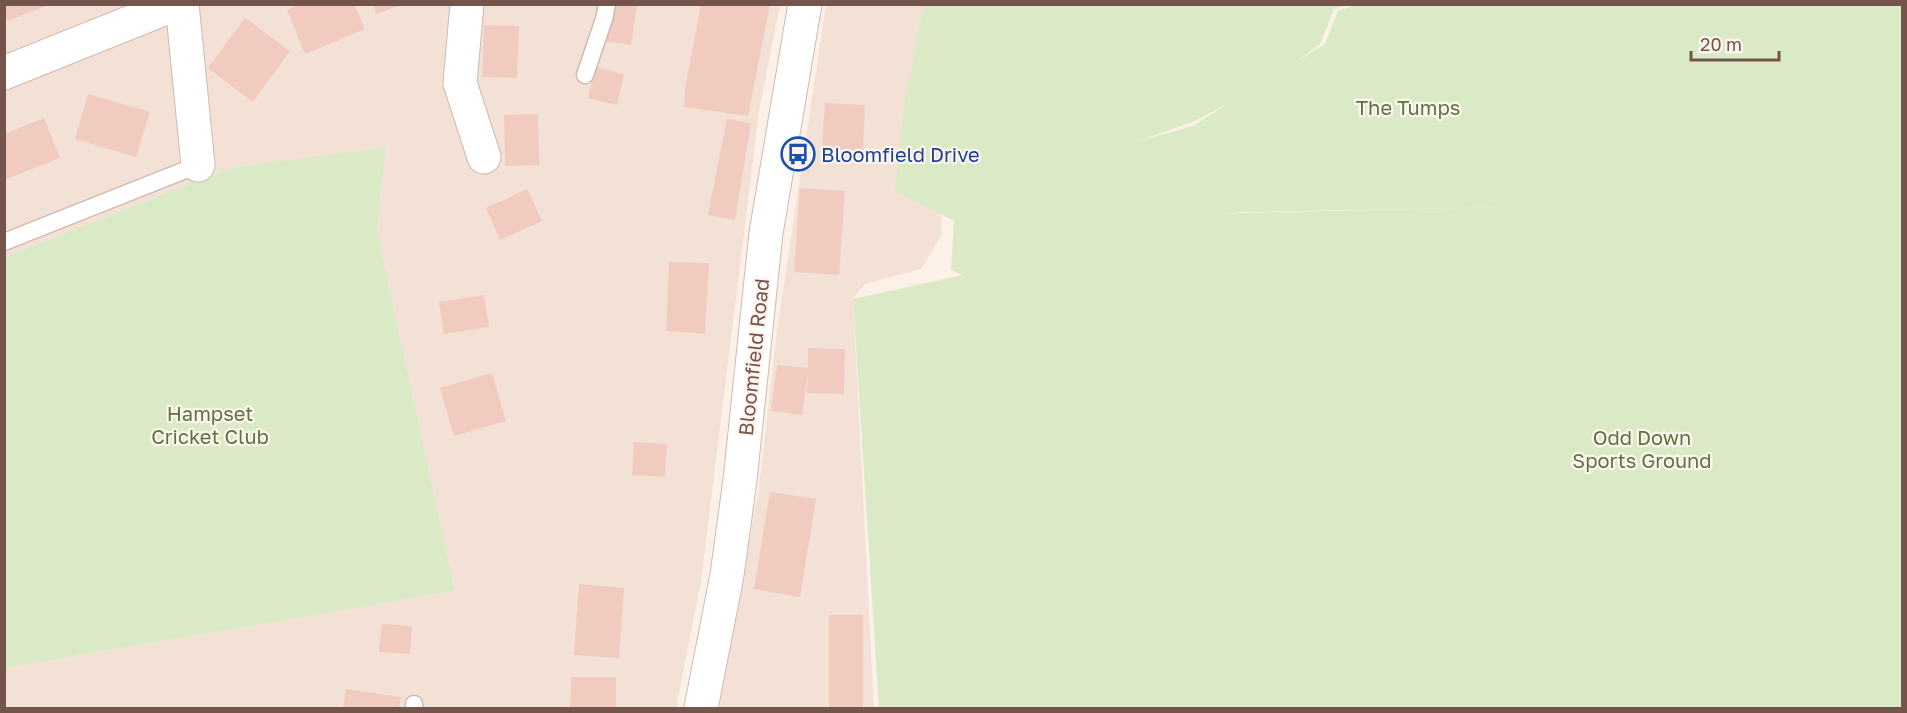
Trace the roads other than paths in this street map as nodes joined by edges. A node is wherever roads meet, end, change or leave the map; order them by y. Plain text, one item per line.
1 (176, 4) edge
2 (182, 4) edge
3 (467, 4) edge
4 (607, 4) edge
5 (805, 4) edge
6 (4, 73) edge
7 (585, 75) dead end
8 (484, 157) dead end
9 (198, 165) joint
10 (4, 242) edge
11 (701, 708) edge

1 - 6 street
2 - 9 street
3 - 8 street
4 - 7 lane
5 - 11 street, Bloomfield Road
9 - 10 lane

